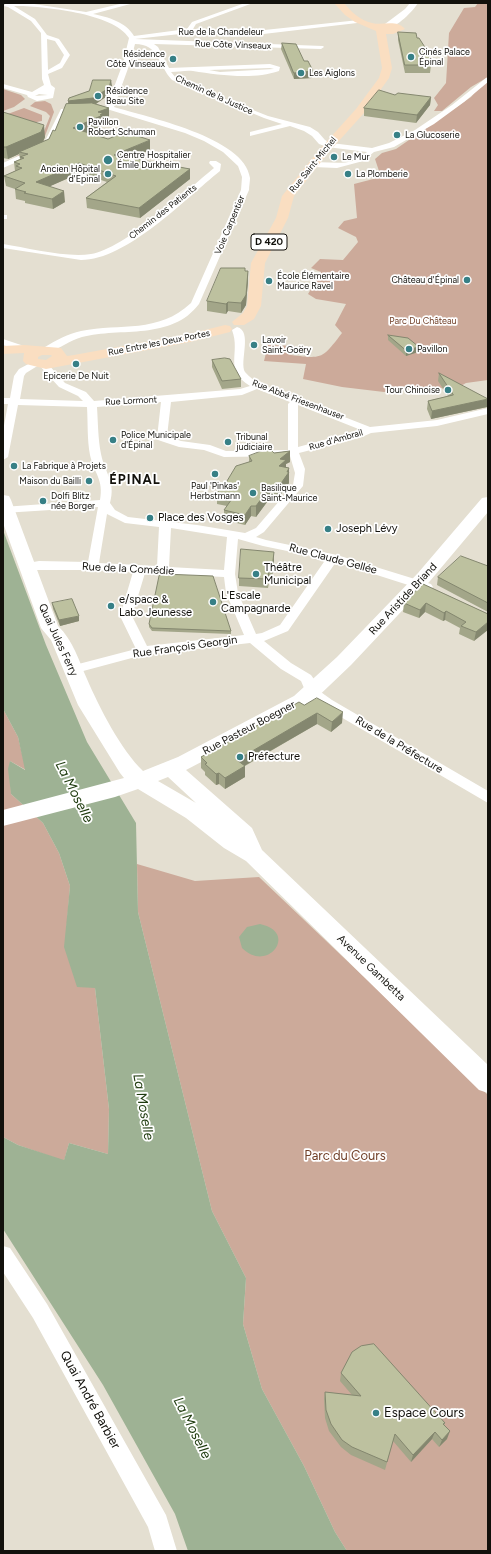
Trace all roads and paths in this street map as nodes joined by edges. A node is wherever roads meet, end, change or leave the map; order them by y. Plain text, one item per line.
1 (58, 3) edge
2 (131, 3) edge
3 (250, 3) edge
4 (339, 3) edge
5 (414, 3) edge
6 (4, 5) edge
7 (84, 5) dead end
8 (52, 7) junction
9 (84, 13) junction
10 (357, 21) junction
11 (385, 28) junction
12 (189, 31) junction
13 (45, 36) junction
14 (131, 39) junction
15 (145, 42) junction
16 (321, 47) dead end
17 (167, 70) junction
18 (196, 70) junction
19 (46, 73) junction
20 (488, 80) edge
21 (3, 86) edge
22 (48, 86) junction
23 (40, 92) junction
24 (31, 94) junction
25 (50, 96) junction
26 (107, 109) junction
27 (63, 111) junction
28 (290, 124) junction
29 (253, 134) dead end
30 (330, 145) junction
31 (372, 150) junction
32 (213, 163) dead end
33 (313, 165) junction
34 (3, 166) edge
35 (3, 246) edge
36 (233, 327) junction
37 (3, 342) edge
38 (32, 357) edge
39 (257, 386) junction
40 (167, 399) junction
41 (296, 400) junction
42 (3, 401) edge
43 (14, 402) junction
44 (92, 404) junction
45 (488, 411) edge
46 (369, 430) junction
47 (293, 452) junction
48 (3, 457) edge
49 (105, 503) junction
50 (488, 503) edge
51 (4, 507) edge
52 (165, 525) junction
53 (233, 535) junction
54 (248, 537) junction
55 (333, 557) junction
56 (93, 566) junction
57 (26, 567) junction
58 (140, 569) junction
59 (163, 571) junction
60 (229, 574) junction
61 (418, 583) junction
62 (438, 592) edge
63 (256, 642) junction
64 (144, 651) junction
65 (72, 670) junction
66 (312, 692) junction
67 (178, 765) junction
68 (140, 780) junction
69 (488, 798) edge
70 (3, 818) edge
71 (254, 855) junction
72 (488, 1082) edge
73 (3, 1255) edge
74 (166, 1551) edge

1 - 8 street
2 - 9 street
3 - 12 street
4 - 10 main road
5 - 11 street
6 - 8 street
6 - 13 street
7 - 9 street
8 - 9 street
9 - 14 street
10 - 11 main road
10 - 12 street, Rue de la Chandeleur
11 - 30 main road, Rue Saint-Michel / D 420
12 - 14 street, Rue de la Chandeleur
13 - 19 street
13 - 19 street
14 - 15 street, Chemin de la Justice
14 - 26 street
15 - 16 street, Rue Côte Vinseaux
15 - 17 street, Chemin de la Justice
17 - 18 street
17 - 28 street, Chemin de la Justice
18 - 18 street
19 - 22 street
20 - 31 street
21 - 24 street
22 - 23 street
22 - 25 street
23 - 24 street
23 - 25 street
24 - 25 street
25 - 27 street
26 - 27 street, Voie Carpentier
26 - 38 street, Voie Carpentier
27 - 34 street
28 - 29 street
28 - 30 street, Chemin de la Justice
30 - 31 street
30 - 33 main road, Rue Saint-Michel / D 420
31 - 33 street
32 - 35 street, Chemin des Patients
33 - 36 main road, Rue Saint-Michel / D 420
36 - 38 main road, Rue Entre les Deux Portes / D 420
36 - 39 street, Rue Abbé Friesenhauser
37 - 38 street
38 - 43 street
38 - 44 street
39 - 40 street, Rue Lormont
39 - 41 street, Rue Abbé Friesenhauser
40 - 44 street, Rue Lormont
40 - 47 street, Rue d'Ambrail
41 - 46 street, Rue Abbé Friesenhauser
41 - 47 street
42 - 43 street, Rue Lormont
43 - 44 street, Rue Lormont
43 - 48 street
44 - 49 street
45 - 46 street, Rue d'Ambrail
46 - 47 street, Rue d'Ambrail
47 - 54 street
49 - 51 street
49 - 52 street, Rue Claude Gellée
49 - 56 street
50 - 61 street, Rue Aristide Briand
51 - 57 street, Quai Jules Ferry
52 - 53 street, Rue Claude Gellée
52 - 59 street
53 - 54 street, Rue Claude Gellée
53 - 60 street
54 - 55 street, Rue Claude Gellée
55 - 61 street, Rue Claude Gellée
55 - 63 street, Rue François Georgin
56 - 57 street, Rue de la Comédie
56 - 58 street, Rue de la Comédie
57 - 65 street, Quai Jules Ferry
58 - 59 street, Rue de la Comédie
58 - 64 street
59 - 60 street, Rue de la Comédie
60 - 63 street
61 - 62 street, Rue Claude Gellée
61 - 66 street, Rue Aristide Briand
63 - 64 street, Rue François Georgin
63 - 66 street
64 - 65 street, Rue François Georgin
65 - 68 street, Quai Jules Ferry
66 - 67 street, Rue Pasteur Boegner
66 - 69 street, Rue de la Préfecture
67 - 68 street, Rue Pasteur Boegner
67 - 71 street, Avenue Gambetta
68 - 70 street, Rue Pasteur Boegner
68 - 71 street, Avenue Gambetta
71 - 72 street, Avenue Gambetta
73 - 74 street, Quai André Barbier

